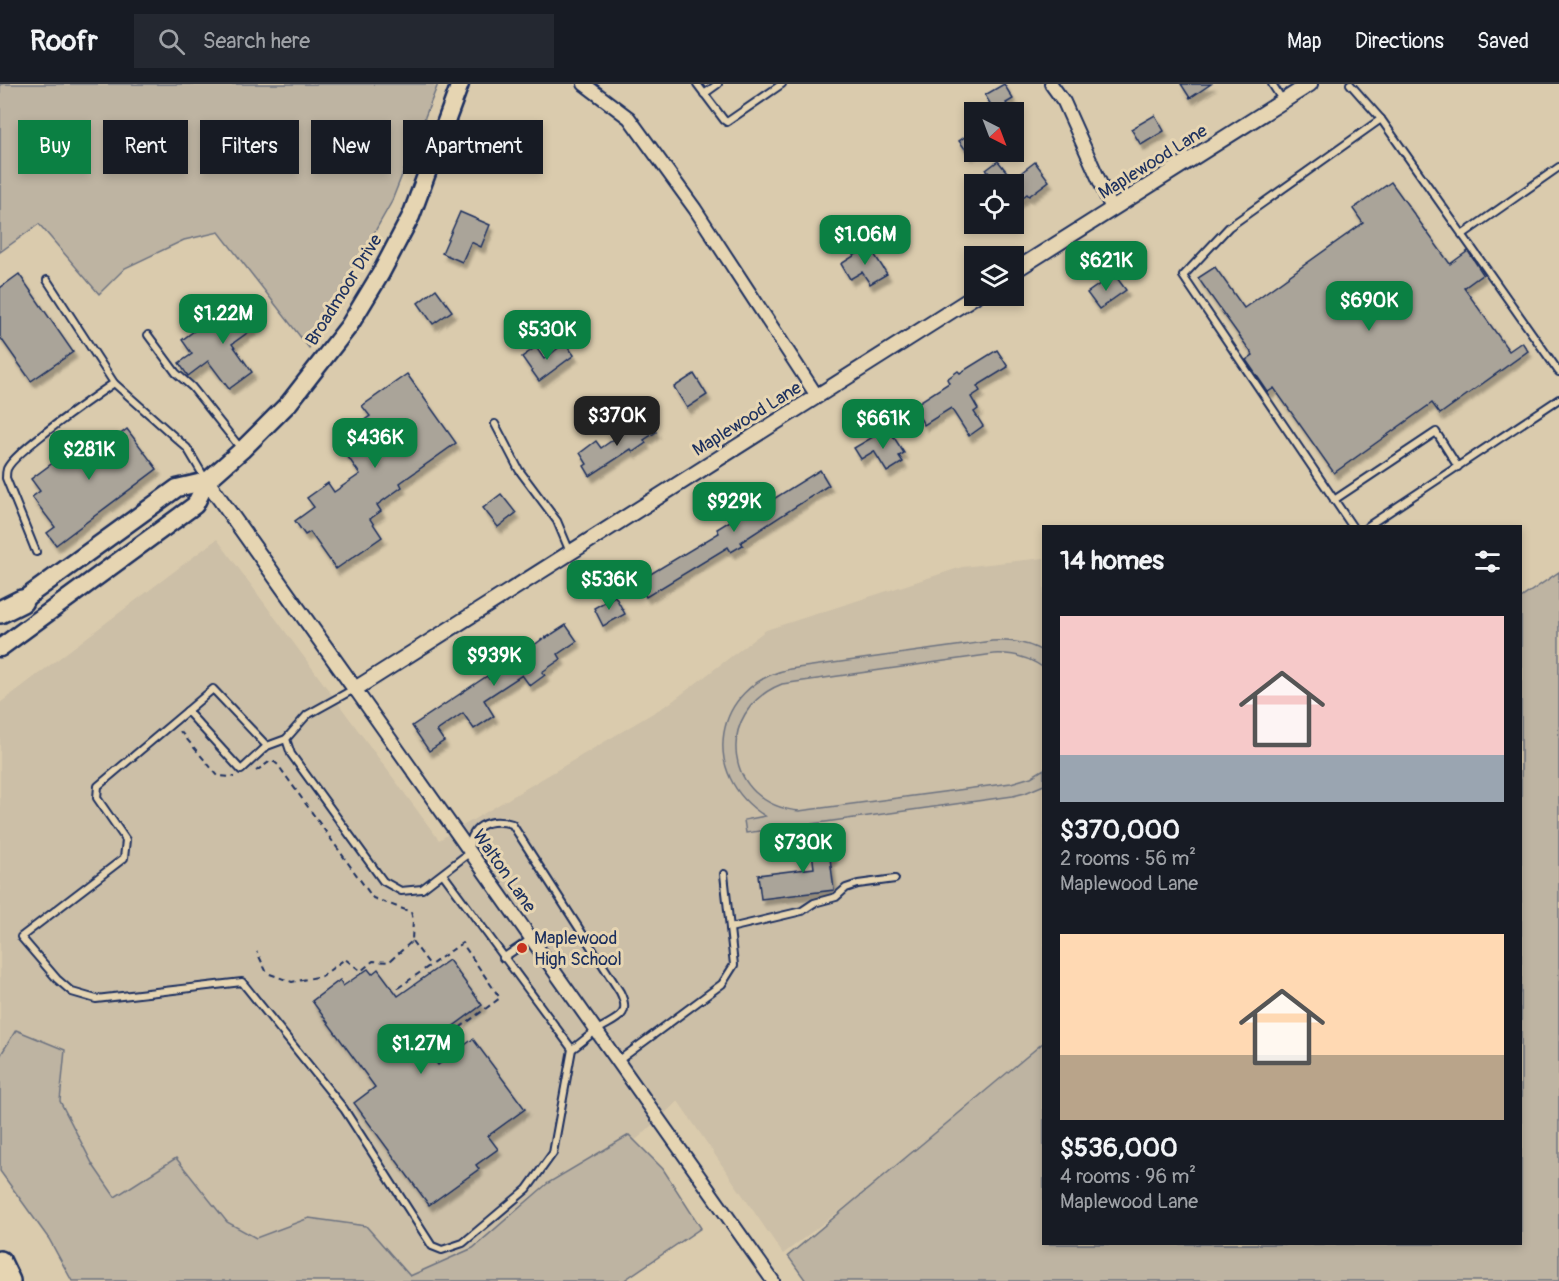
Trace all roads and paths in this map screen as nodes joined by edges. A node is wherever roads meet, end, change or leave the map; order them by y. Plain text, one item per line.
1 (460, 84) edge
2 (584, 84) edge
3 (697, 84) edge
4 (718, 84) edge
5 (782, 84) edge
6 (1051, 84) edge
7 (1272, 84) edge
8 (1311, 84) edge
9 (1350, 84) edge
10 (704, 94) junction
11 (1283, 101) junction
12 (1381, 119) junction
13 (1559, 167) edge
14 (1112, 208) junction
15 (1462, 235) junction
16 (1024, 265) edge
17 (47, 280) dead end
18 (964, 303) edge
19 (148, 335) dead end
20 (1559, 372) edge
21 (114, 383) junction
22 (817, 396) junction
23 (1559, 399) edge
24 (495, 424) dead end
25 (242, 450) junction
26 (1458, 467) junction
27 (207, 481) junction
28 (1334, 500) junction
29 (1351, 525) edge
30 (1370, 525) edge
31 (36, 552) dead end
32 (570, 552) junction
33 (22, 601) junction
34 (0, 612) edge
35 (0, 617) edge
36 (0, 648) edge
37 (355, 689) junction
38 (187, 711) junction
39 (174, 731) dead end
40 (286, 739) junction
41 (267, 746) junction
42 (254, 772) dead end
43 (236, 777) dead end
44 (469, 853) junction
45 (443, 874) junction
46 (723, 874) dead end
47 (895, 879) dead end
48 (730, 928) junction
49 (531, 939) junction
50 (412, 941) junction
51 (257, 952) dead end
52 (503, 958) junction
53 (430, 965) junction
54 (398, 988) dead end
55 (597, 1030) junction
56 (435, 1046) dead end
57 (572, 1049) junction
58 (618, 1061) junction
59 (0, 1263) edge
60 (9, 1281) edge
61 (773, 1281) edge

1 - 25 main road, Broadmoor Drive
2 - 22 street
3 - 10 lane
4 - 10 lane
5 - 10 lane
6 - 14 street
7 - 11 lane
8 - 11 street, Maplewood Lane
9 - 12 lane
11 - 14 street, Maplewood Lane
12 - 15 lane
12 - 28 lane
13 - 15 lane
14 - 16 street, Maplewood Lane
15 - 20 lane
17 - 21 lane
18 - 22 street, Maplewood Lane
19 - 25 lane
21 - 27 lane
21 - 31 lane
22 - 32 street, Maplewood Lane
23 - 26 lane
24 - 32 lane
25 - 27 main road, Broadmoor Drive
26 - 28 lane
26 - 30 lane
27 - 33 main road, Broadmoor Drive
27 - 36 main road, Broadmoor Drive
27 - 37 street, Walton Lane
28 - 29 lane
32 - 37 street, Maplewood Lane
33 - 34 highway
33 - 35 main road, Broadmoor Drive
37 - 40 lane
37 - 44 street, Walton Lane
38 - 41 lane
38 - 41 lane
38 - 57 lane
39 - 43 path
40 - 41 lane
40 - 45 lane
42 - 50 path
44 - 45 lane
44 - 49 street, Walton Lane
44 - 55 lane
45 - 52 lane
46 - 48 lane
47 - 48 lane
48 - 58 lane
49 - 52 lane
49 - 55 street, Walton Lane
50 - 51 path
50 - 53 path
52 - 57 lane
53 - 54 path
53 - 56 path
55 - 57 lane
55 - 58 street, Walton Lane
58 - 61 street, Walton Lane
59 - 60 highway

